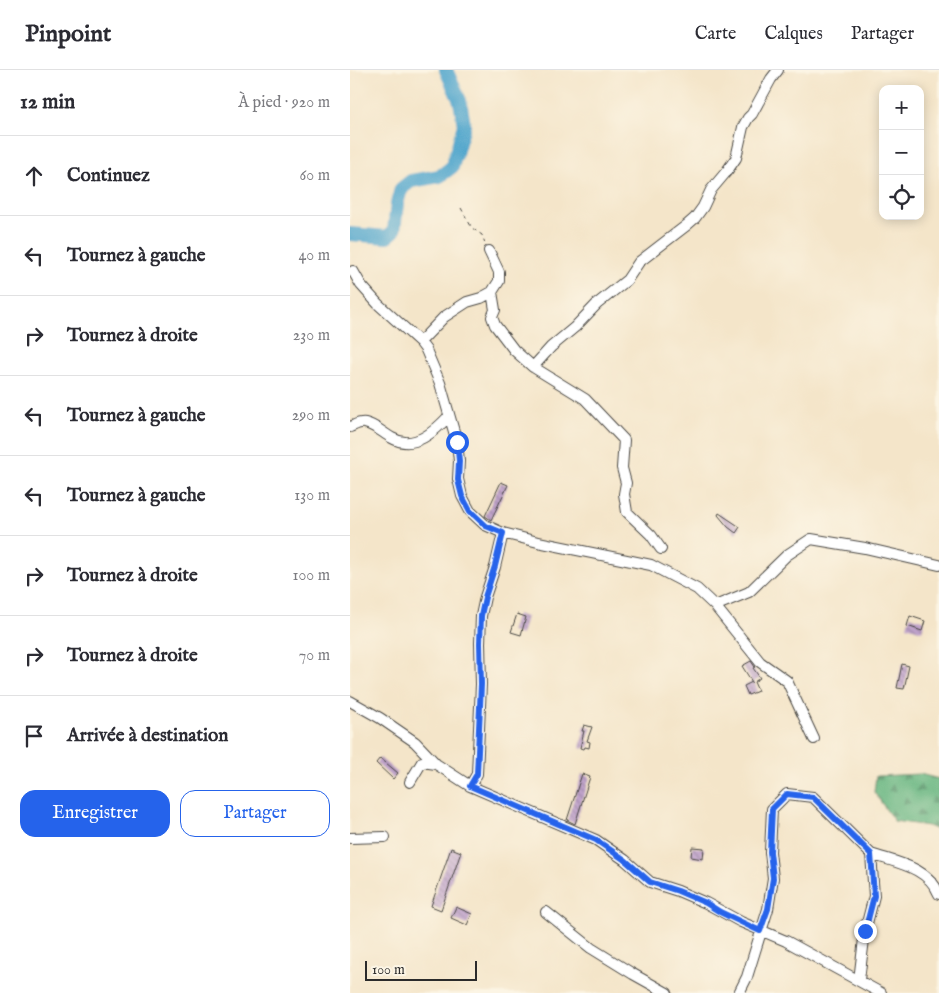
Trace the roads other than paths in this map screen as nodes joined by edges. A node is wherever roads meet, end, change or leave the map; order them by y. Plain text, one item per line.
1 (778, 70) edge
2 (489, 251) road end
3 (353, 271) dead end
4 (492, 292) junction
5 (420, 342) junction
6 (533, 367) junction
7 (449, 416) junction
8 (350, 427) edge
9 (503, 533) junction
10 (661, 549) dead end
11 (939, 565) edge
12 (715, 606) junction
13 (350, 701) edge
14 (814, 739) dead end
15 (436, 764) junction
16 (410, 782) dead end
17 (470, 786) junction
18 (350, 838) edge
19 (385, 838) dead end
20 (871, 854) junction
21 (939, 894) edge
22 (546, 912) dead end
23 (760, 931) junction
24 (860, 980) junction
25 (667, 993) edge
26 (739, 993) edge
27 (881, 993) edge

1 - 6 street
2 - 4 street
3 - 5 street
4 - 5 street
4 - 6 street
5 - 7 street
6 - 10 street
7 - 8 street
7 - 9 street
9 - 12 street
9 - 17 street
11 - 12 street
12 - 14 street
13 - 15 street
15 - 16 street
15 - 17 street
17 - 23 street
18 - 19 street
20 - 21 street
20 - 23 street
20 - 24 street
22 - 25 street
23 - 24 street
23 - 26 street
24 - 27 street

